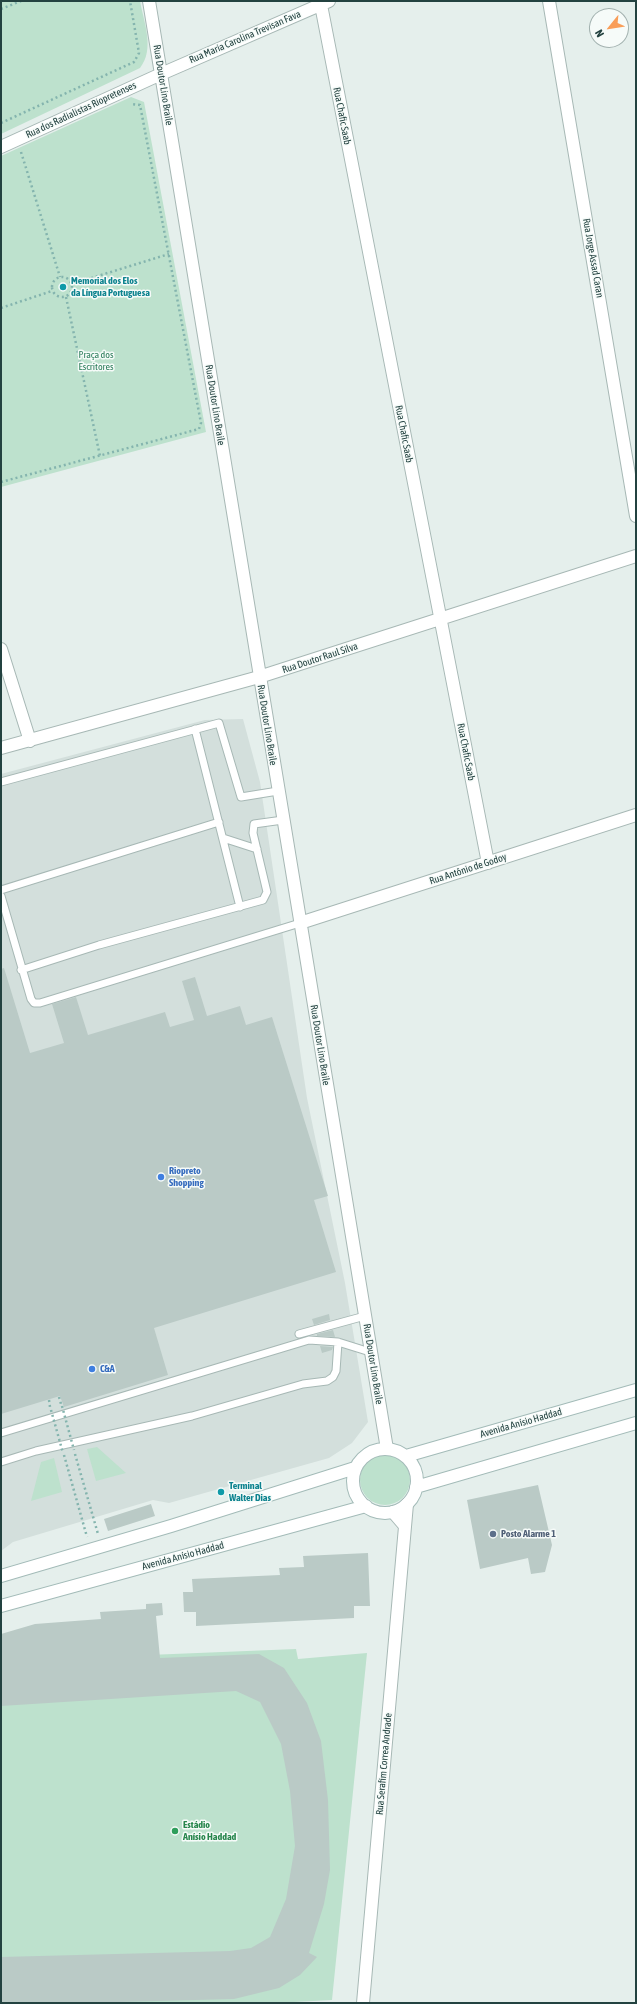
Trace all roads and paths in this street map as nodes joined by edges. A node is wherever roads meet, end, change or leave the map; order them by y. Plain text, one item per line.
1 (21, 1) edge
2 (130, 1) edge
3 (149, 1) edge
4 (549, 1) edge
5 (325, 3) edge
6 (1, 9) edge
7 (161, 74) junction
8 (127, 103) dead end
9 (1, 123) edge
10 (1, 147) edge
11 (28, 149) dead end
12 (20, 152) junction
13 (14, 155) dead end
14 (168, 254) junction
15 (60, 277) junction
16 (72, 284) junction
17 (52, 291) junction
18 (66, 297) junction
19 (1, 308) edge
20 (100, 456) junction
21 (1, 482) edge
22 (636, 516) edge
23 (636, 556) edge
24 (440, 620) junction
25 (1, 649) edge
26 (259, 677) junction
27 (195, 729) junction
28 (30, 741) junction
29 (1, 748) edge
30 (1, 782) edge
31 (278, 791) junction
32 (636, 815) edge
33 (283, 820) junction
34 (219, 822) junction
35 (223, 838) junction
36 (257, 849) junction
37 (488, 863) junction
38 (1, 890) edge
39 (1, 896) edge
40 (240, 907) junction
41 (300, 923) junction
42 (21, 970) junction
43 (365, 1316) junction
44 (299, 1334) dead end
45 (338, 1342) junction
46 (370, 1352) junction
47 (636, 1390) edge
48 (62, 1406) dead end
49 (51, 1410) dead end
50 (636, 1424) edge
51 (1, 1433) edge
52 (387, 1449) junction
53 (406, 1456) junction
54 (1, 1462) edge
55 (355, 1468) junction
56 (416, 1487) junction
57 (407, 1504) junction
58 (366, 1506) junction
59 (393, 1512) junction
60 (405, 1526) junction
61 (96, 1549) junction
62 (1, 1576) edge
63 (1, 1606) edge
64 (363, 2003) edge

1 - 6 path
2 - 9 path
3 - 7 street, Rua Doutor Lino Braile
4 - 22 street, Rua Jorge Assad Caran
5 - 7 street, Rua Maria Carolina Trevisan Fava
5 - 24 street, Rua Chafic Saab
7 - 10 street, Rua dos Radialistas Riopretenses
7 - 26 street, Rua Doutor Lino Braile
8 - 14 path
11 - 12 path
12 - 13 path
12 - 15 path
14 - 16 path
14 - 20 path
15 - 16 path
15 - 17 path
16 - 18 path
17 - 18 path
17 - 19 path
18 - 20 path
20 - 21 path
23 - 24 street, Rua Doutor Raul Silva
24 - 26 street, Rua Doutor Raul Silva
24 - 37 street, Rua Chafic Saab
25 - 28 street
26 - 28 street, Rua Doutor Raul Silva
26 - 31 street, Rua Doutor Lino Braile
27 - 30 lane
27 - 31 lane
27 - 34 lane
28 - 29 street, Rua Doutor Raul Silva
31 - 33 street, Rua Doutor Lino Braile
32 - 37 street, Rua Antônio de Godoy
33 - 36 lane
33 - 41 street, Rua Doutor Lino Braile
34 - 35 lane
34 - 38 lane
35 - 36 lane
35 - 40 lane
36 - 40 lane
37 - 41 street, Rua Antônio de Godoy
39 - 42 lane
40 - 42 lane
41 - 42 lane
41 - 43 street, Rua Doutor Lino Braile
43 - 44 lane
43 - 46 street, Rua Doutor Lino Braile
45 - 46 lane
45 - 51 lane
45 - 54 lane
46 - 52 street, Rua Doutor Lino Braile
47 - 53 street, Avenida Anísio Haddad
48 - 61 path, bridge
49 - 61 path, bridge
50 - 56 street
52 - 53 street
52 - 55 street
53 - 56 street
55 - 58 street
55 - 61 street
56 - 57 street
57 - 59 street
57 - 60 street, Rua Serafim Correa Andrade
58 - 59 street
58 - 63 street, Avenida Anísio Haddad
59 - 60 street
60 - 64 street, Rua Serafim Correa Andrade
61 - 62 street

